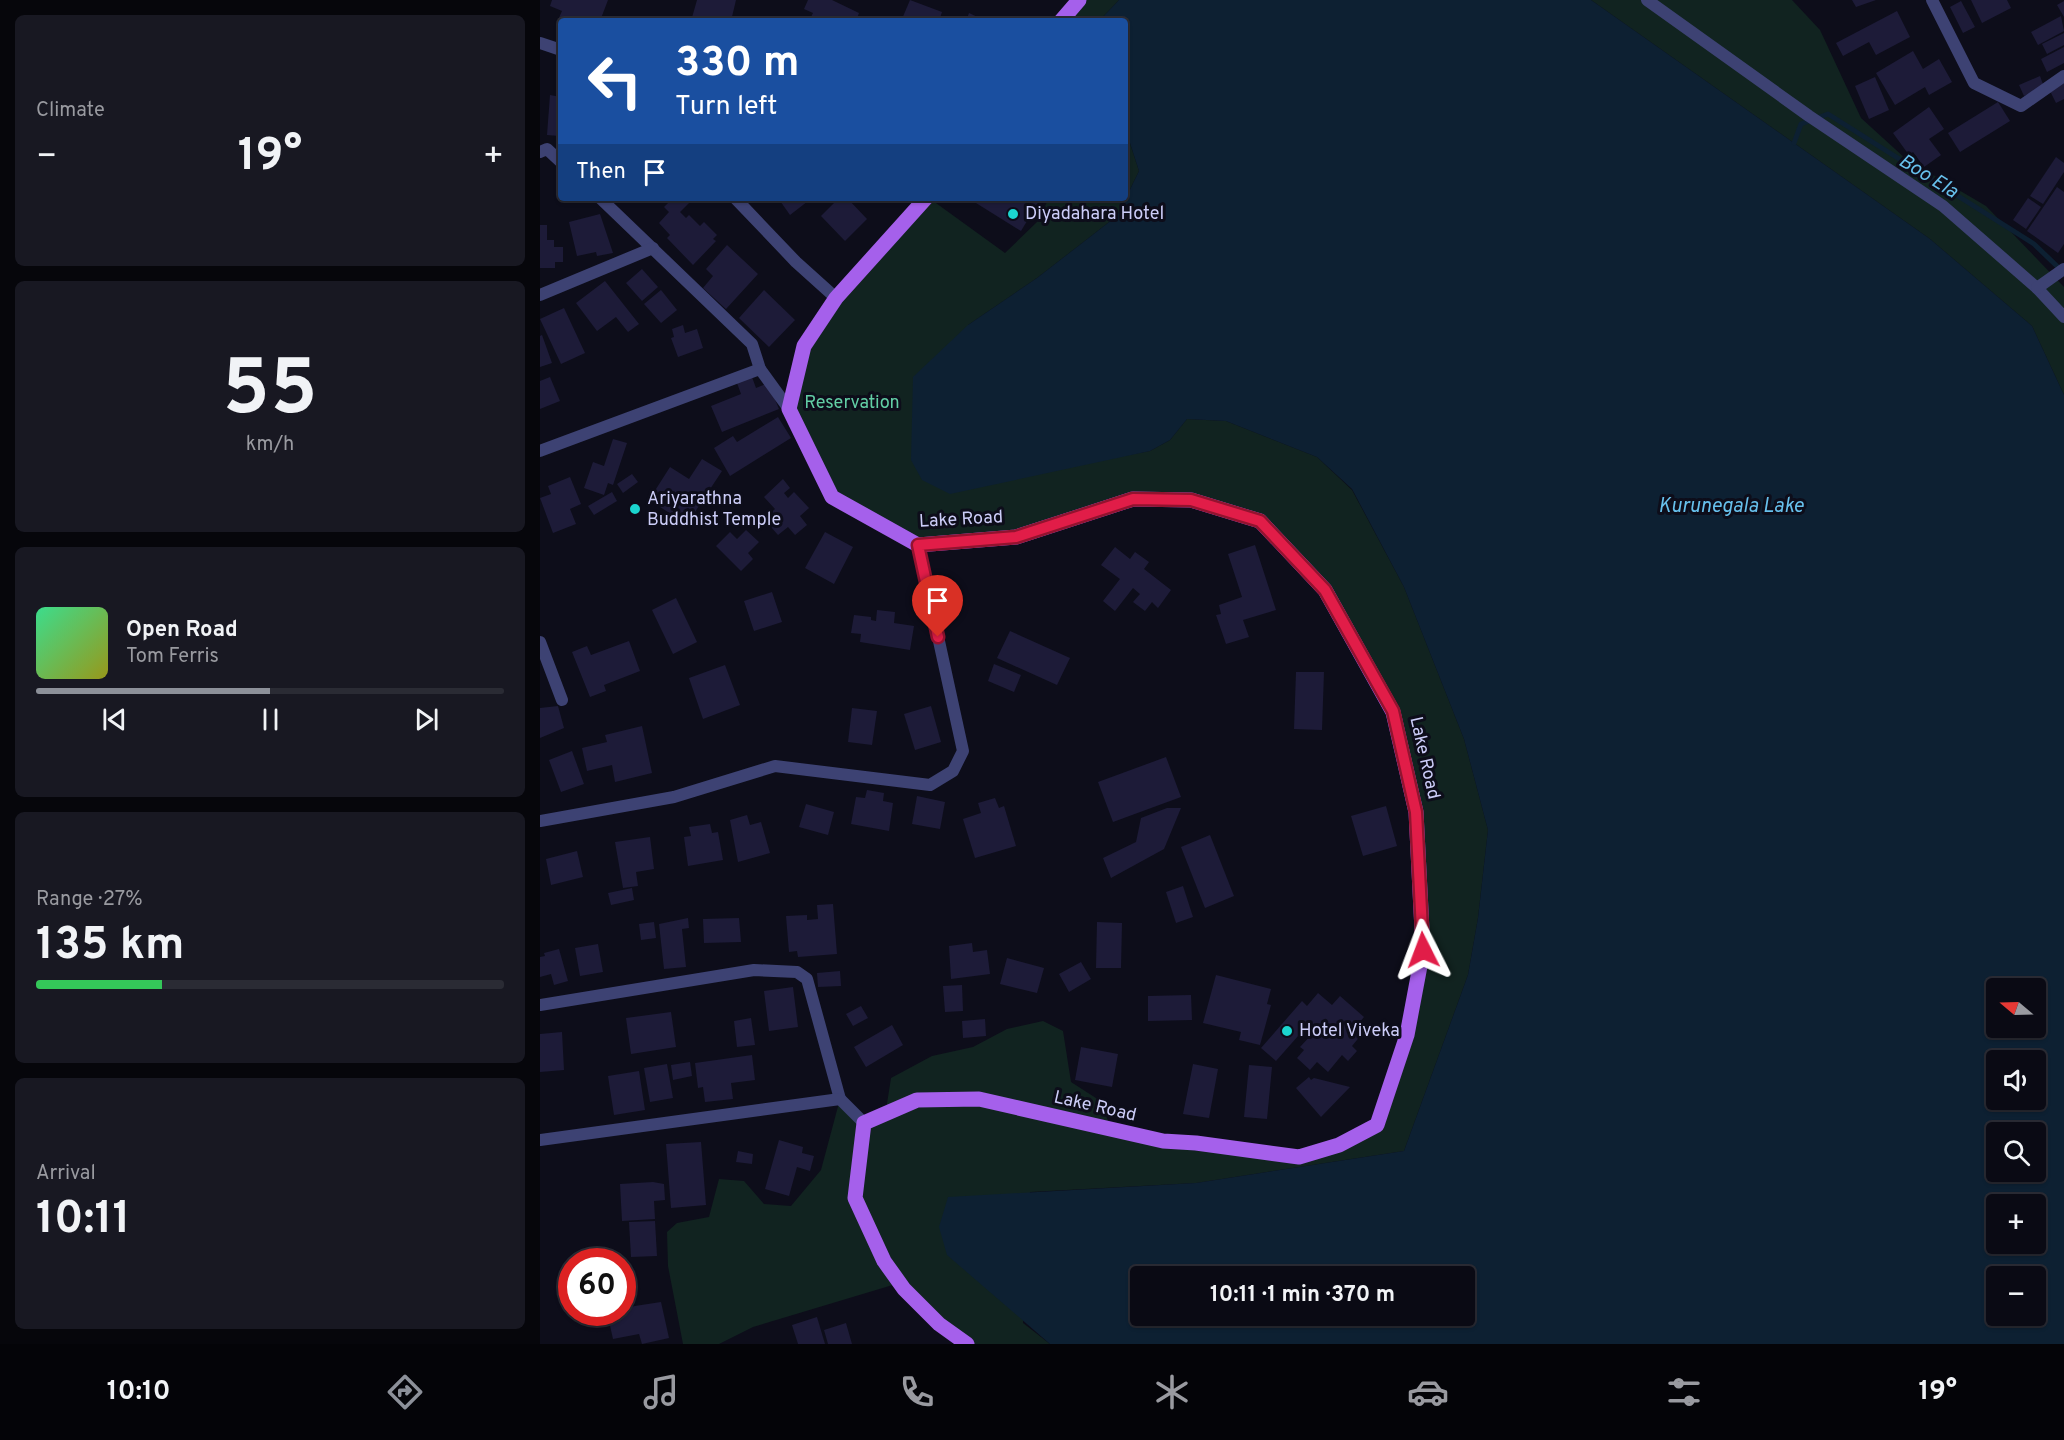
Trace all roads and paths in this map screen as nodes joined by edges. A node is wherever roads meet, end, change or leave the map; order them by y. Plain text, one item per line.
1 (1079, 0) edge
2 (1647, 0) edge
3 (1932, 0) edge
4 (1064, 18) edge
5 (540, 43) edge
6 (558, 50) edge
7 (2064, 76) edge
8 (542, 147) edge
9 (558, 160) edge
10 (603, 201) edge
11 (738, 201) edge
12 (923, 201) edge
13 (653, 248) junction
14 (2060, 272) edge
15 (2037, 288) junction
16 (540, 295) edge
17 (836, 298) junction
18 (2064, 317) edge
19 (760, 369) junction
20 (789, 409) junction
21 (540, 451) edge
22 (918, 545) junction
23 (540, 642) edge
24 (562, 700) dead end
25 (540, 821) edge
26 (540, 1005) edge
27 (840, 1100) junction
28 (864, 1123) junction
29 (540, 1140) edge
30 (967, 1344) edge

1 - 4 main road
2 - 15 street
3 - 7 street
5 - 6 street
8 - 9 street
10 - 13 street
11 - 17 street
12 - 17 main road
13 - 16 street
13 - 19 street
14 - 15 street
15 - 18 street
17 - 20 main road
19 - 20 street
19 - 21 street
20 - 22 main road, Lake Road
22 - 25 street
22 - 28 main road, Lake Road
23 - 24 street
26 - 27 street
27 - 28 street
27 - 29 street
28 - 30 main road

